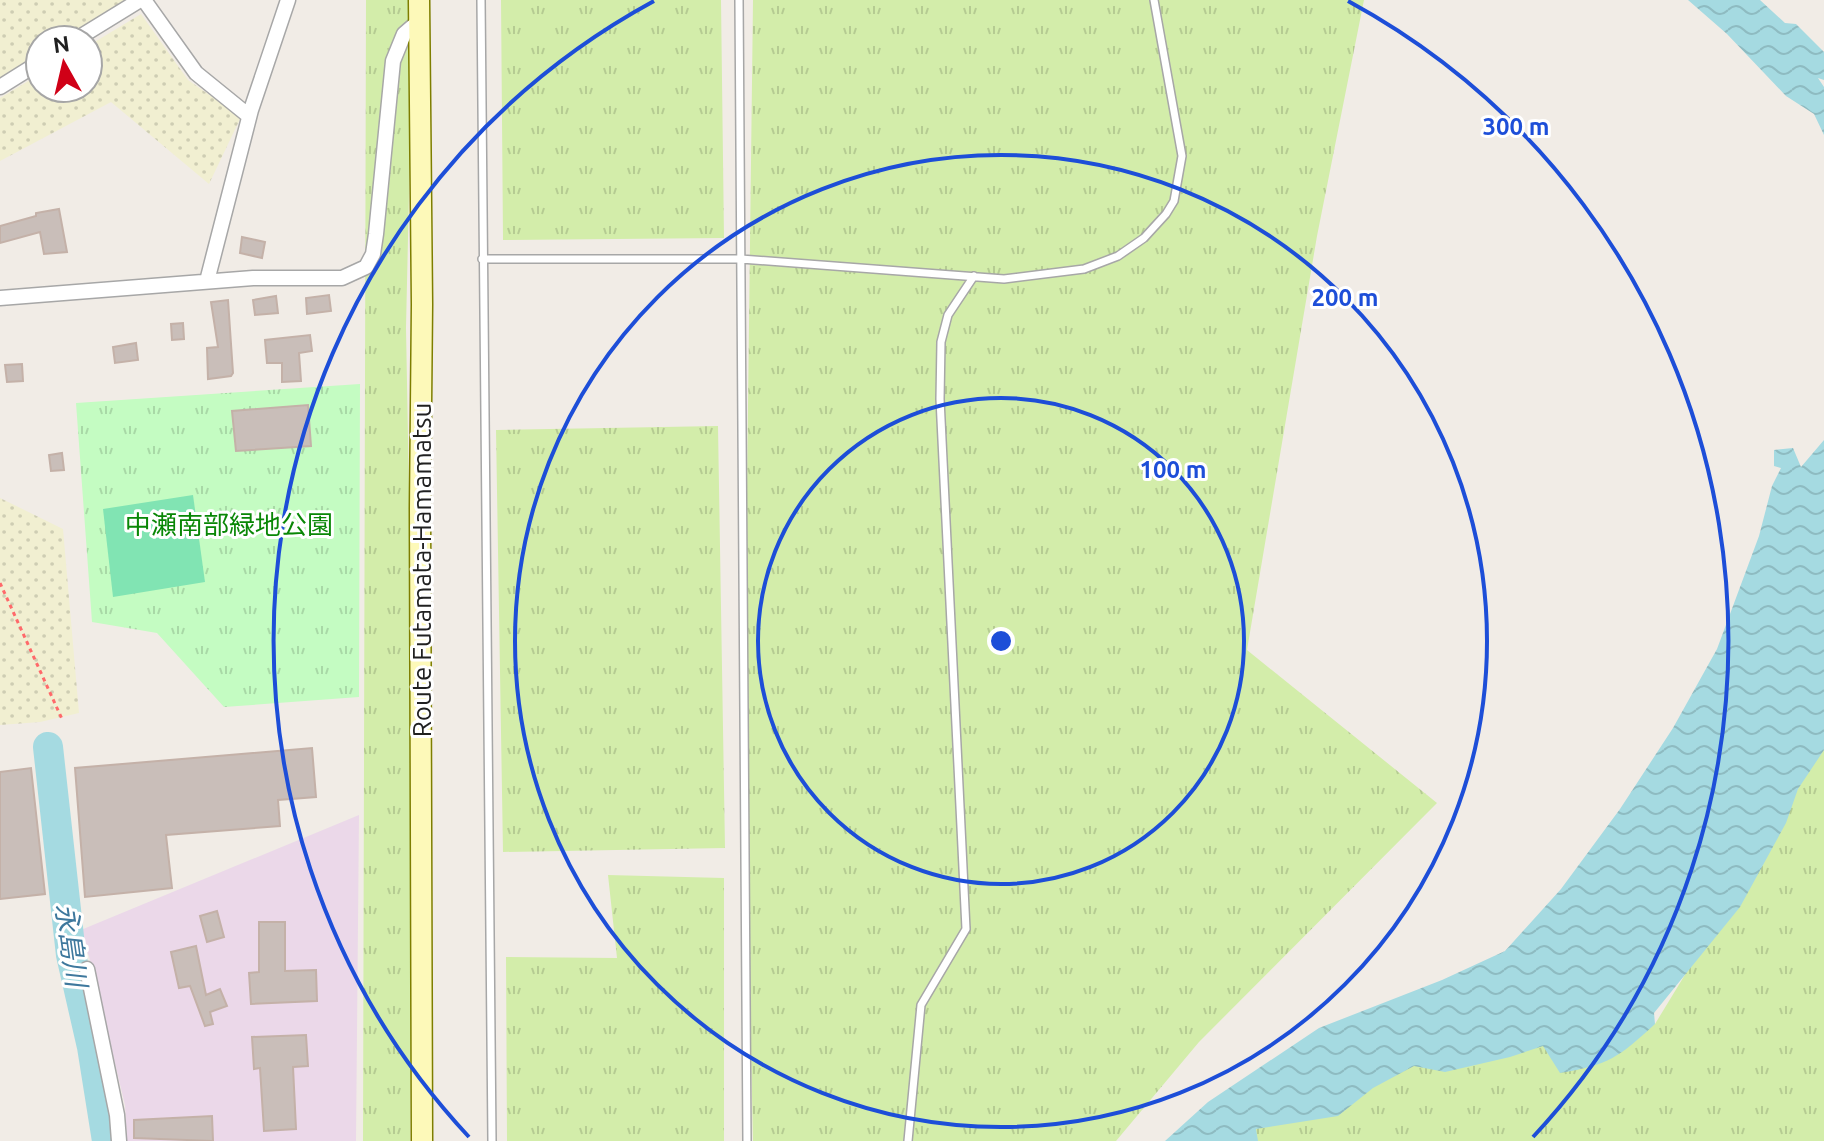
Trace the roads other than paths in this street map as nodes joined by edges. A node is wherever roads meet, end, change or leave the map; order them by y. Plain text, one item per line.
1 (142, 0) edge
2 (288, 0) edge
3 (419, 0) edge
4 (481, 0) edge
5 (739, 0) edge
6 (1154, 0) edge
7 (419, 21) junction
8 (102, 24) edge
9 (24, 72) edge
10 (0, 87) edge
11 (249, 116) junction
12 (482, 259) junction
13 (741, 259) junction
14 (974, 276) junction
15 (207, 281) junction
16 (0, 298) edge
17 (87, 969) dead end
18 (119, 1141) edge
19 (422, 1141) edge
20 (492, 1141) edge
21 (747, 1141) edge
22 (908, 1141) edge

1 - 8 street
1 - 11 street
2 - 11 street
3 - 7 main road, Route Futamata-Hamamatsu
4 - 12 lane
5 - 13 lane
6 - 14 lane
7 - 15 street
7 - 19 main road, Route Futamata-Hamamatsu
9 - 10 street
11 - 15 street
12 - 13 lane
12 - 20 lane
13 - 14 lane
13 - 21 lane
14 - 22 lane
15 - 16 street
17 - 18 street

